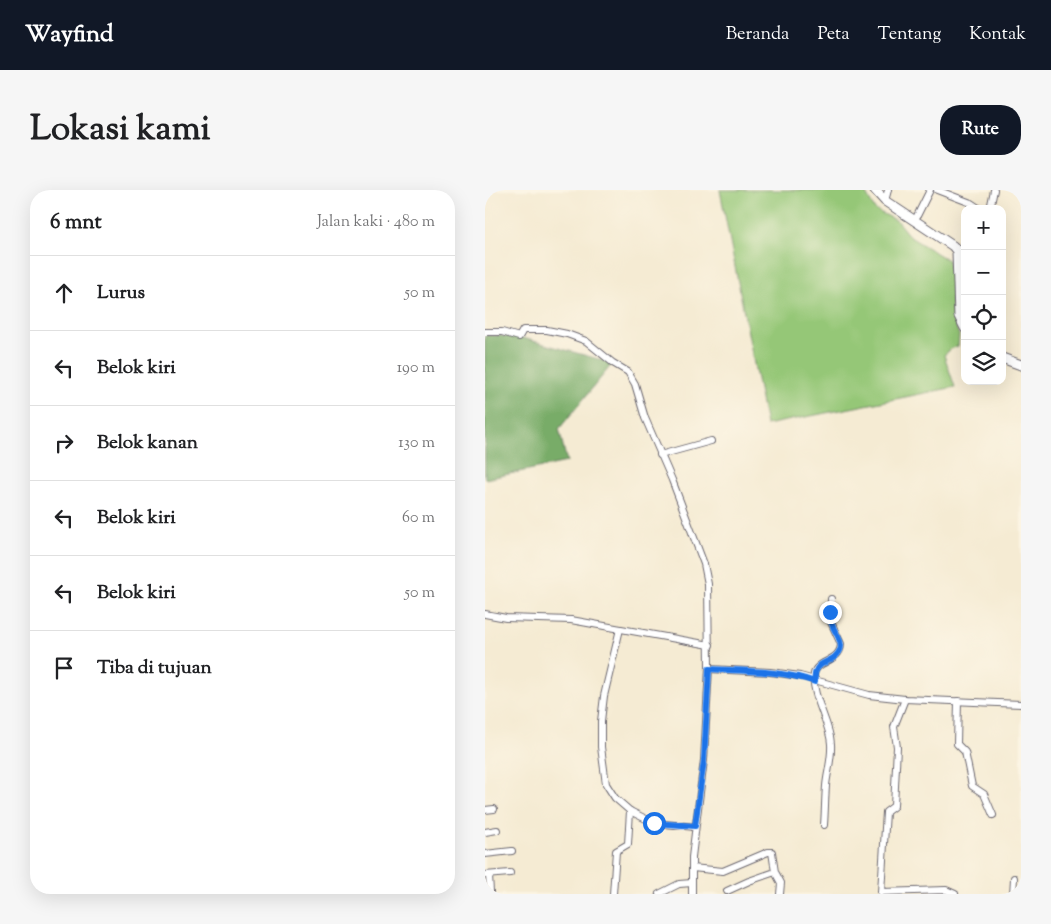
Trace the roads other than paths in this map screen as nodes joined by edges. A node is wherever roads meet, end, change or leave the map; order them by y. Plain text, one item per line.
1 (875, 190) edge
2 (889, 190) edge
3 (930, 190) edge
4 (937, 190) edge
5 (994, 190) edge
6 (885, 201) junction
7 (975, 205) edge
8 (991, 205) edge
9 (915, 220) junction
10 (960, 248) edge
11 (961, 320) edge
12 (485, 332) edge
13 (1006, 359) edge
14 (1021, 365) edge
15 (711, 441) dead end
16 (660, 456) junction
17 (831, 599) dead end
18 (485, 614) edge
19 (620, 629) junction
20 (710, 645) junction
21 (709, 669) junction
22 (815, 682) junction
23 (905, 699) junction
24 (958, 701) junction
25 (1021, 704) edge
26 (494, 809) dead end
27 (485, 810) edge
28 (630, 811) junction
29 (993, 815) dead end
30 (824, 825) dead end
31 (695, 826) junction
32 (497, 830) dead end
33 (485, 832) edge
34 (512, 851) dead end
35 (485, 854) edge
36 (692, 868) junction
37 (775, 872) junction
38 (510, 873) dead end
39 (487, 875) edge
40 (1014, 878) dead end
41 (691, 883) junction
42 (727, 891) dead end
43 (489, 892) dead end
44 (613, 894) edge
45 (659, 894) edge
46 (692, 894) edge
47 (780, 894) edge
48 (955, 894) edge
49 (1013, 894) edge

1 - 6 street
2 - 6 street
3 - 9 street
4 - 7 street
5 - 8 street
6 - 9 street
9 - 10 street
10 - 11 street
12 - 16 street
13 - 14 street
15 - 16 street
16 - 20 street
17 - 22 street
18 - 19 street
19 - 20 street
19 - 28 street
20 - 21 street
21 - 22 street
21 - 31 street
22 - 23 street
22 - 30 street
23 - 24 street
23 - 48 street
24 - 25 street
24 - 29 street
26 - 27 street
28 - 31 street
28 - 44 street
31 - 36 street
32 - 33 street
34 - 35 street
36 - 37 street
36 - 41 street
37 - 42 street
37 - 47 street
38 - 39 street
39 - 43 street
40 - 49 street
41 - 45 street
41 - 46 street

